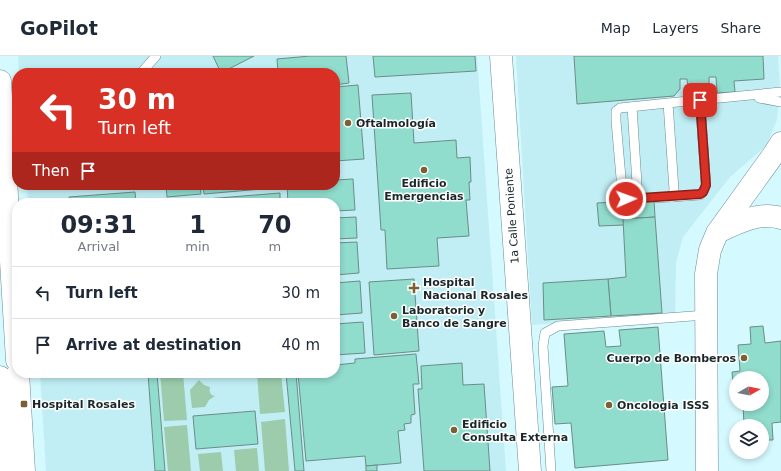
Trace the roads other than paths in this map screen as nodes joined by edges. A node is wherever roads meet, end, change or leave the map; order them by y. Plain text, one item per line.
1 (156, 56) edge
2 (501, 56) edge
3 (145, 68) edge
4 (0, 81) edge
5 (781, 92) edge
6 (744, 96) junction
7 (700, 100) junction
8 (781, 102) edge
9 (668, 103) junction
10 (632, 107) junction
11 (781, 143) edge
12 (672, 197) junction
13 (638, 199) junction
14 (781, 218) edge
15 (717, 233) junction
16 (12, 278) edge
17 (706, 315) junction
18 (0, 377) edge
19 (18, 378) edge
20 (6, 471) edge
21 (24, 471) edge
22 (530, 471) edge
23 (551, 471) edge
24 (707, 471) edge

1 - 3 lane
2 - 22 street, 1a Calle Poniente
4 - 16 street
5 - 6 lane
6 - 7 lane
6 - 8 lane
7 - 9 lane
7 - 12 lane
9 - 10 lane
9 - 12 lane
10 - 13 lane
10 - 13 lane
11 - 15 street
12 - 13 lane
14 - 15 street
15 - 17 street
17 - 23 lane
17 - 24 street
18 - 20 street
19 - 21 street

